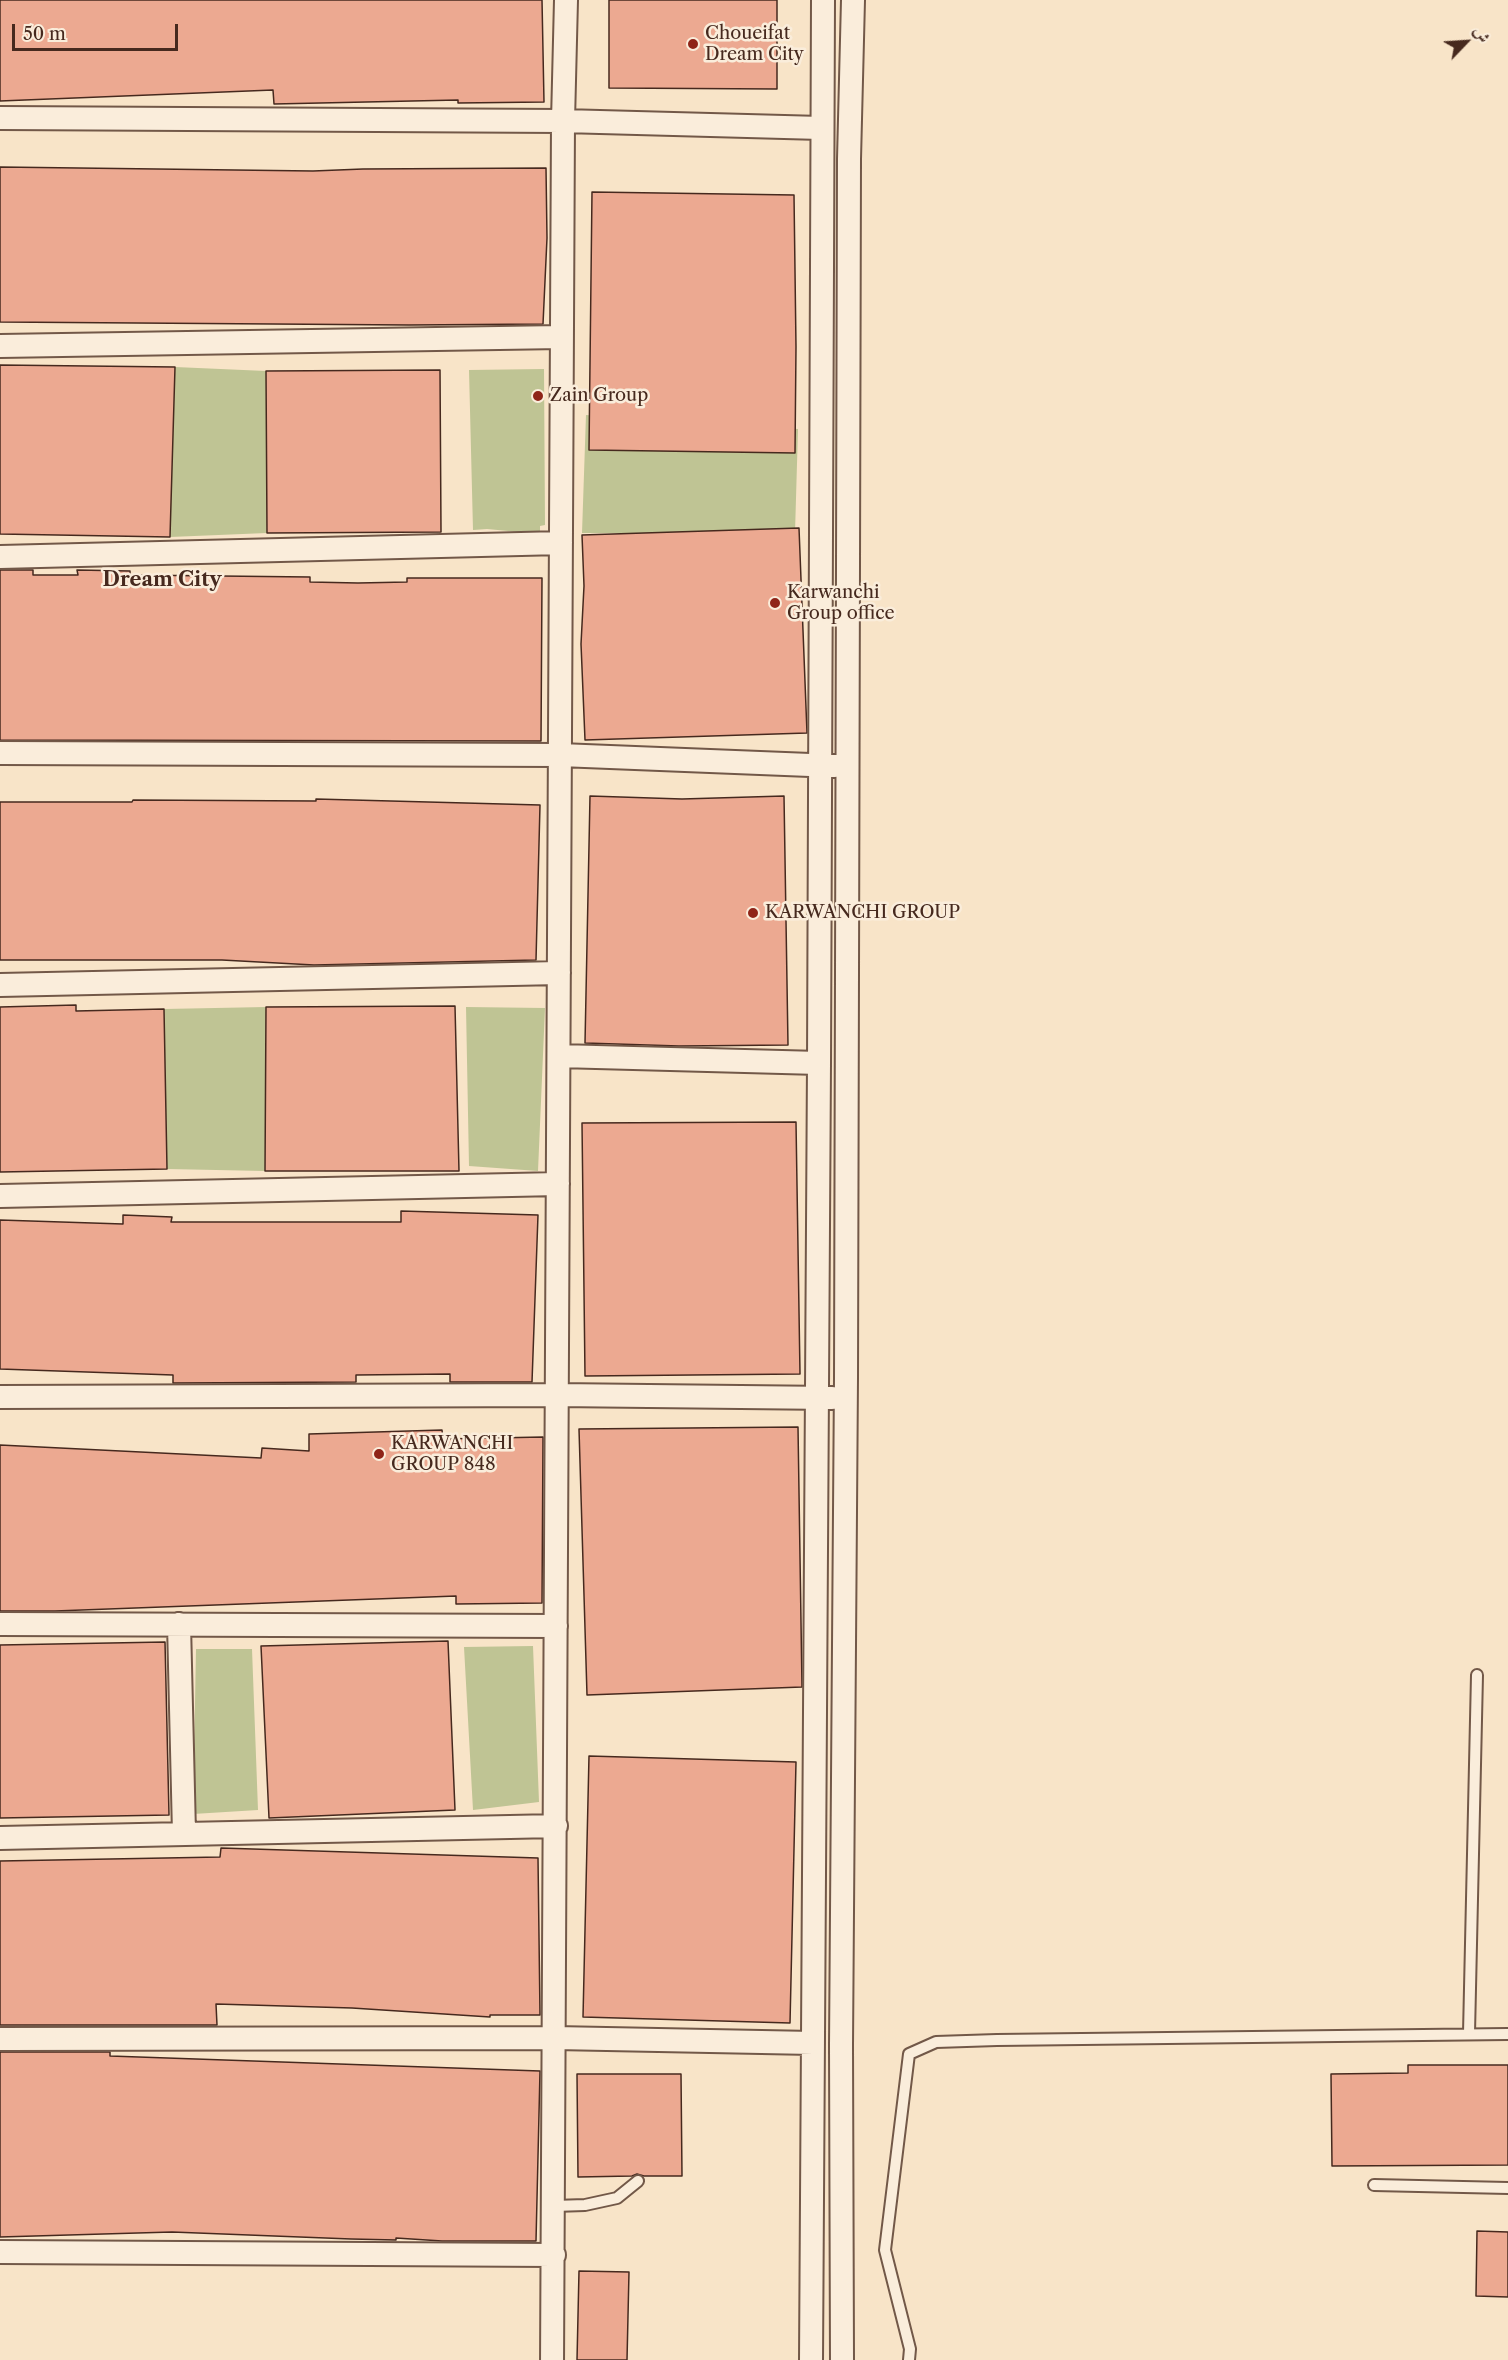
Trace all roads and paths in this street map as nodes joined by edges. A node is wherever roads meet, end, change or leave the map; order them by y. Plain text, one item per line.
1 (566, 0) edge
2 (822, 0) edge
3 (853, 0) edge
4 (0, 118) edge
5 (562, 121) junction
6 (821, 128) junction
7 (561, 337) junction
8 (0, 346) edge
9 (848, 420) junction
10 (821, 421) junction
11 (561, 543) junction
12 (0, 557) edge
13 (0, 753) edge
14 (560, 755) junction
15 (820, 765) junction
16 (848, 766) junction
17 (559, 974) junction
18 (0, 985) edge
19 (559, 1056) junction
20 (819, 1063) junction
21 (558, 1184) junction
22 (0, 1196) edge
23 (557, 1395) junction
24 (0, 1397) edge
25 (817, 1398) junction
26 (846, 1398) junction
27 (0, 1624) edge
28 (179, 1624) junction
29 (556, 1626) junction
30 (1477, 1675) dead end
31 (555, 1826) junction
32 (184, 1833) junction
33 (0, 1838) edge
34 (1469, 2033) junction
35 (1508, 2034) edge
36 (555, 2038) junction
37 (0, 2039) edge
38 (813, 2043) junction
39 (841, 2110) junction
40 (813, 2111) junction
41 (638, 2181) dead end
42 (1374, 2185) dead end
43 (1508, 2188) edge
44 (554, 2206) junction
45 (0, 2252) edge
46 (554, 2255) junction
47 (552, 2360) edge
48 (811, 2360) edge
49 (842, 2360) edge
50 (909, 2360) edge

1 - 5 street
2 - 6 street
3 - 9 street
4 - 5 street
5 - 6 street
5 - 7 street
6 - 10 street
7 - 8 street
7 - 11 street
9 - 10 street
9 - 16 street
10 - 15 street
11 - 12 street
11 - 14 street
13 - 14 street
14 - 15 street
14 - 17 street
15 - 16 street
15 - 20 street
16 - 26 street
17 - 18 street
17 - 19 street
19 - 20 street
19 - 21 street
20 - 25 street
21 - 22 street
21 - 23 street
23 - 24 street
23 - 25 street
23 - 29 street
25 - 26 street
25 - 38 street
26 - 39 street
27 - 28 street
28 - 29 street
28 - 32 street
29 - 31 street
30 - 34 lane
31 - 32 street
31 - 36 street
32 - 33 street
34 - 35 lane
34 - 50 lane
36 - 37 street
36 - 38 street
36 - 44 street
38 - 40 street
39 - 40 street
39 - 49 street
40 - 48 street
41 - 44 lane
42 - 43 lane
44 - 46 street
45 - 46 street
46 - 47 street

